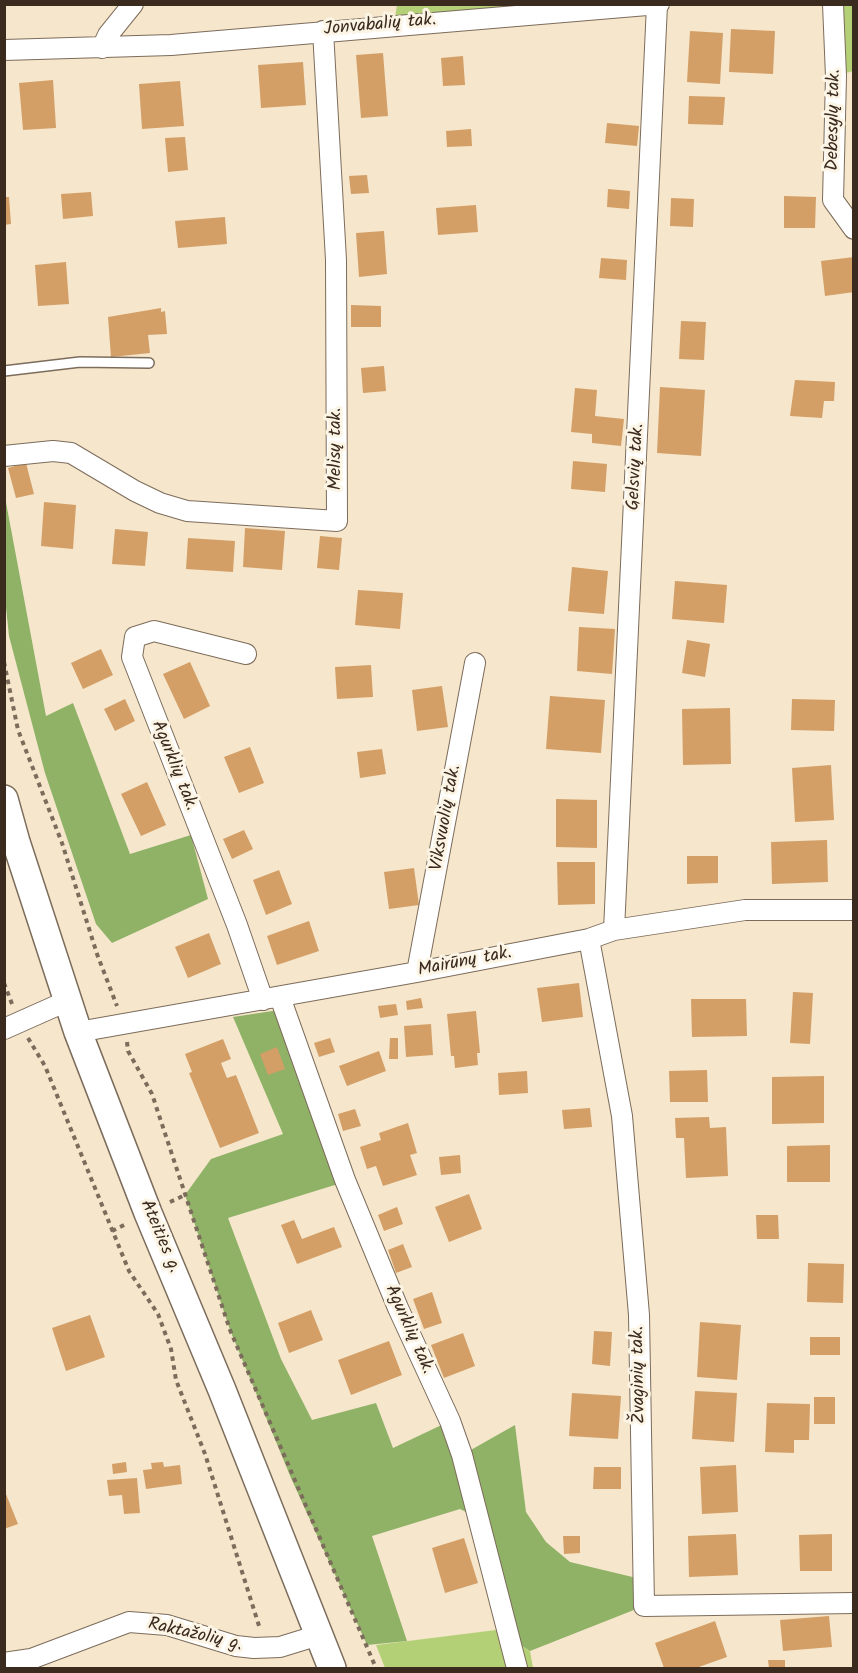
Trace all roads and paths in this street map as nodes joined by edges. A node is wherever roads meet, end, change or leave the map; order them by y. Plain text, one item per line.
1 (133, 4) edge
2 (833, 4) edge
3 (658, 5) edge
4 (322, 31) junction
5 (102, 48) junction
6 (4, 50) edge
7 (845, 73) edge
8 (854, 229) edge
9 (149, 363) dead end
10 (4, 371) edge
11 (4, 456) edge
12 (246, 654) dead end
13 (4, 662) edge
14 (475, 663) dead end
15 (4, 799) edge
16 (854, 910) edge
17 (614, 930) junction
18 (590, 939) junction
19 (417, 972) junction
20 (4, 983) edge
21 (272, 998) junction
22 (67, 1001) junction
23 (125, 1025) junction
24 (12, 1027) edge
25 (78, 1032) junction
26 (854, 1603) edge
27 (320, 1635) junction
28 (266, 1648) junction
29 (4, 1663) edge
30 (332, 1668) edge
31 (376, 1668) edge
32 (517, 1668) edge

1 - 5 street
2 - 7 street, Debesylų tak.
3 - 4 street, Jonvabalių tak.
3 - 17 street, Gelsvių tak.
4 - 5 street, Jonvabalių tak.
4 - 11 street, Melisų tak.
5 - 6 street, Jonvabalių tak.
7 - 8 street, Debesylų tak.
9 - 10 lane
12 - 21 street, Agurklių tak.
13 - 23 path
14 - 19 street, Viksvuolių tak.
15 - 22 street, Ateities g.
16 - 17 street, Mairūnų tak.
17 - 18 street, Mairūnų tak.
18 - 19 street, Mairūnų tak.
18 - 26 street, Žvaginių tak.
19 - 21 street, Mairūnų tak.
20 - 24 path
21 - 23 street, Mairūnų tak.
21 - 32 street, Agurklių tak.
22 - 24 street
22 - 25 street, Ateities g.
23 - 25 street, Mairūnų tak.
23 - 31 path
24 - 28 path
25 - 27 street, Ateities g.
27 - 28 street, Raktažolių g.
27 - 30 street, Ateities g.
28 - 29 street, Raktažolių g.

